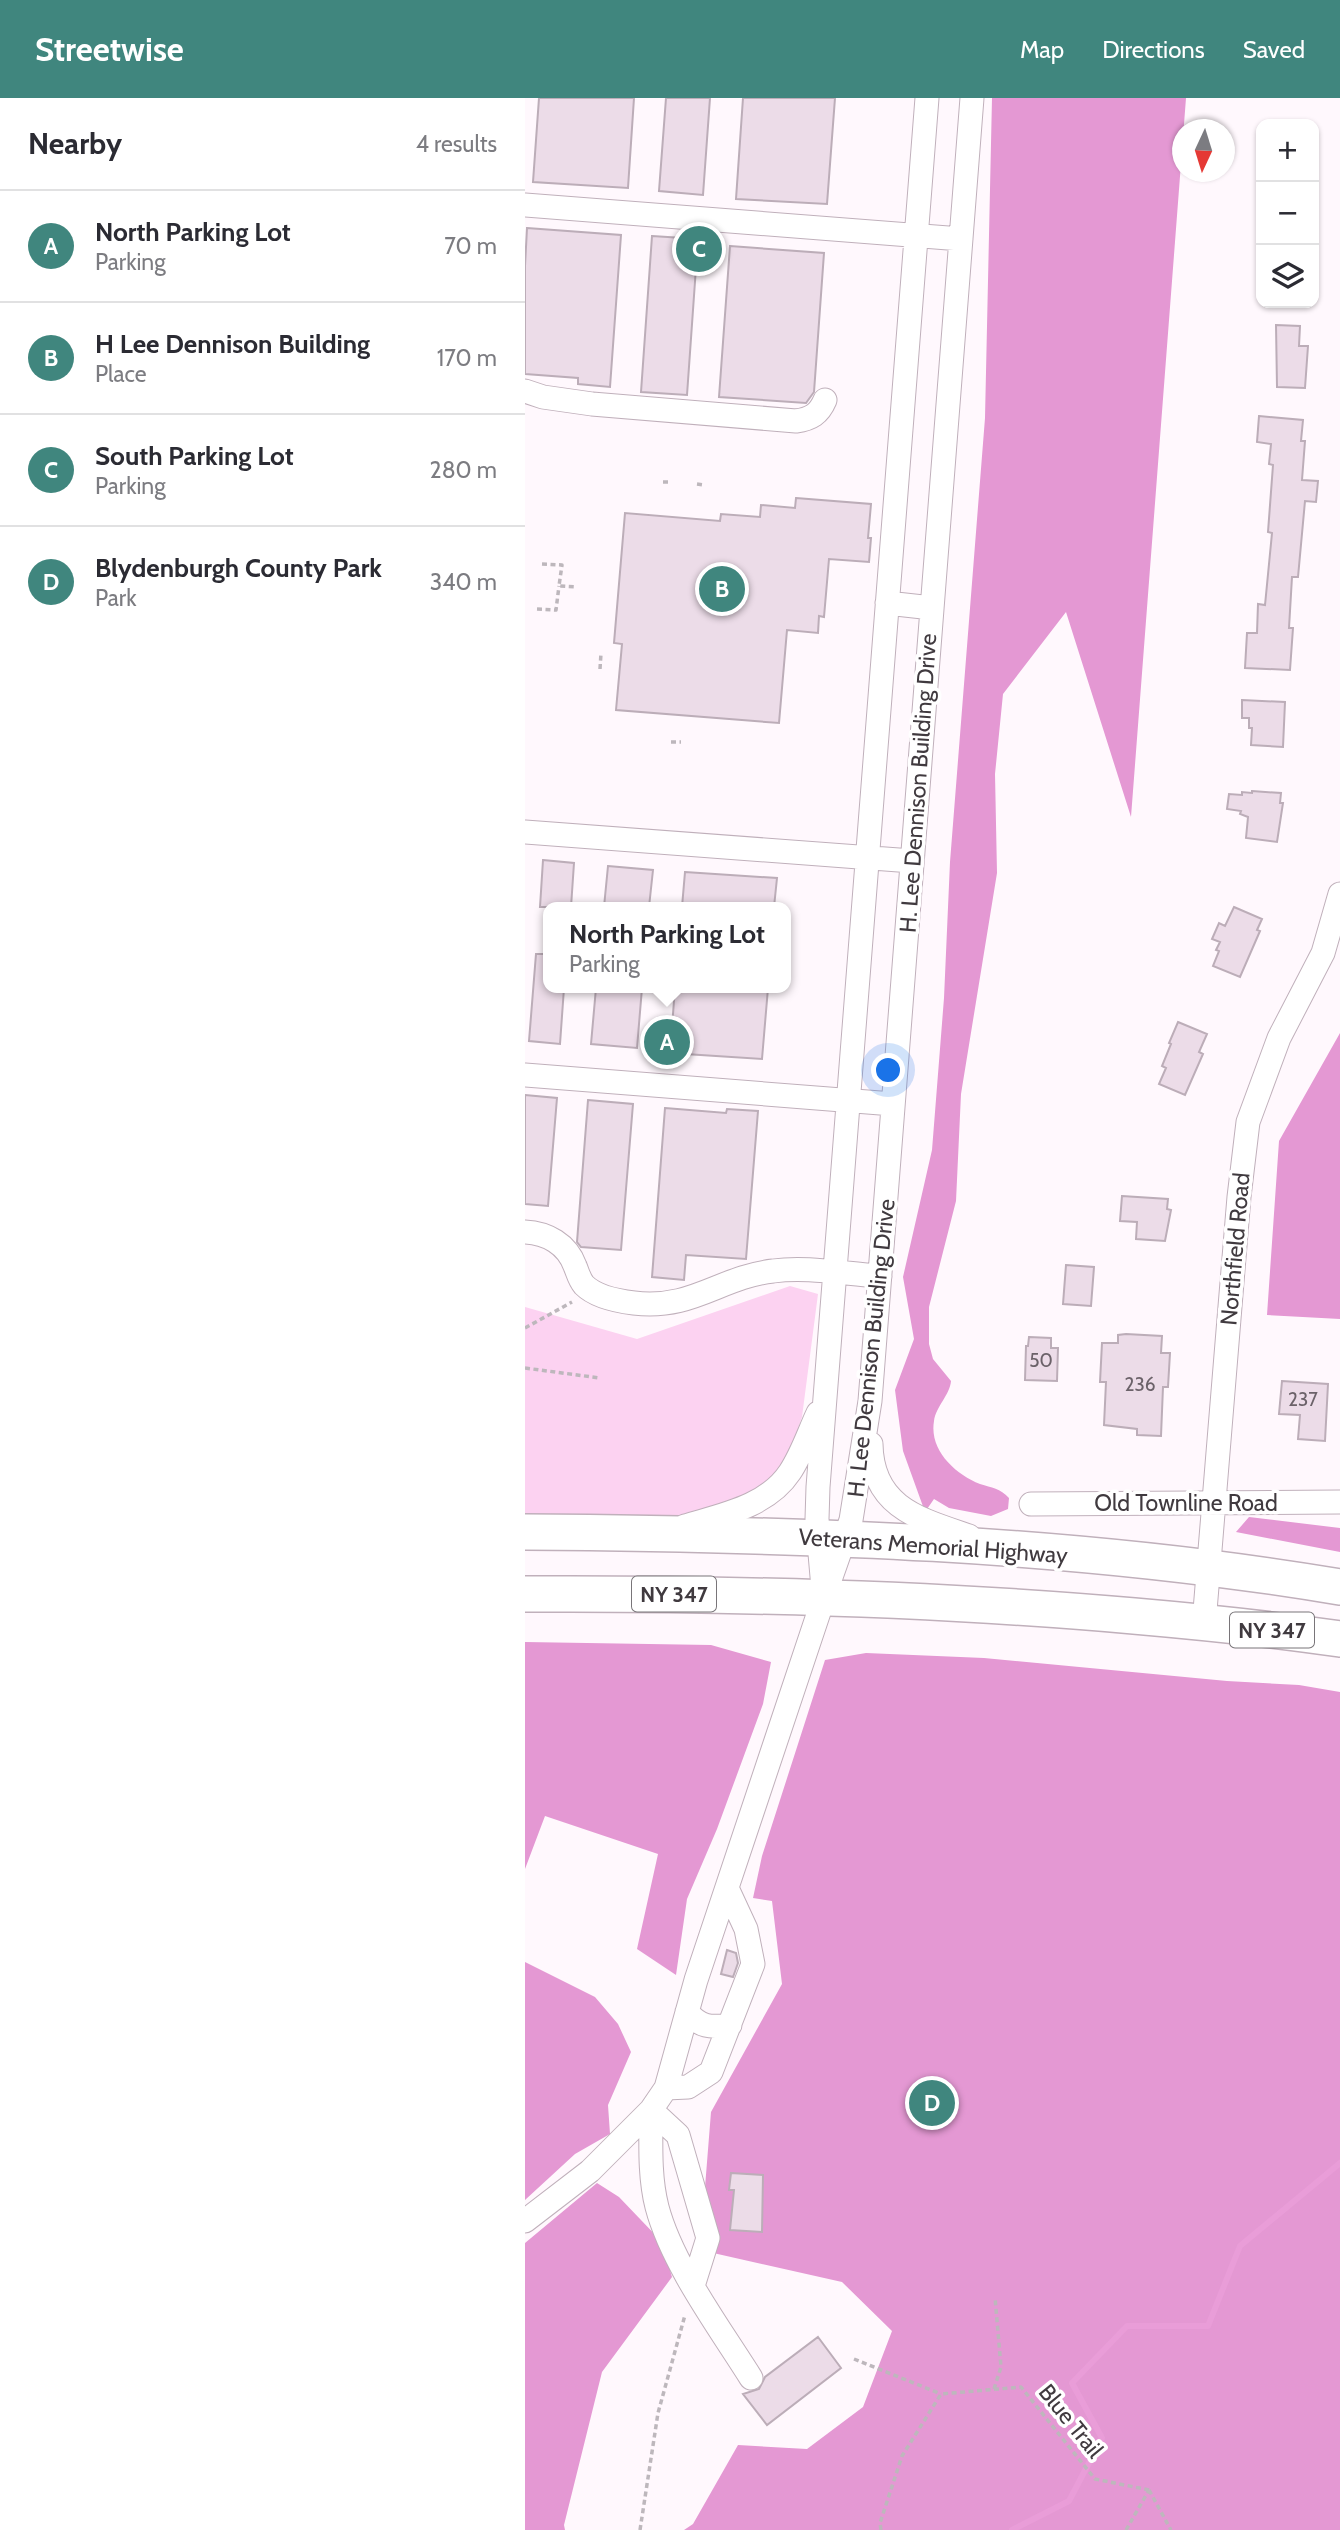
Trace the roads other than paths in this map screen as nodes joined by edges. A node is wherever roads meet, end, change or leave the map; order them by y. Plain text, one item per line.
1 (927, 98) edge
2 (972, 98) edge
3 (525, 205) edge
4 (916, 235) junction
5 (961, 239) junction
6 (525, 391) edge
7 (825, 400) dead end
8 (887, 603) junction
9 (932, 607) junction
10 (525, 832) edge
11 (867, 858) junction
12 (912, 861) junction
13 (1340, 894) edge
14 (525, 1075) edge
15 (848, 1101) junction
16 (894, 1104) junction
17 (525, 1232) edge
18 (835, 1273) junction
19 (880, 1276) junction
20 (825, 1397) junction
21 (870, 1401) junction
22 (1340, 1502) edge
23 (1214, 1503) junction
24 (1031, 1504) dead end
25 (525, 1532) edge
26 (664, 1532) junction
27 (832, 1538) junction
28 (1012, 1550) junction
29 (1209, 1570) junction
30 (1340, 1587) edge
31 (525, 1594) edge
32 (824, 1597) junction
33 (1204, 1623) junction
34 (1340, 1639) edge
35 (727, 1888) junction
36 (687, 2012) junction
37 (730, 2025) junction
38 (666, 2088) junction
39 (651, 2110) junction
40 (525, 2221) edge
41 (693, 2286) junction
42 (751, 2378) dead end

1 - 4 street, H. Lee Dennison Building Drive
2 - 5 street, H. Lee Dennison Building Drive
3 - 4 street
4 - 5 street
4 - 8 street, H. Lee Dennison Building Drive
5 - 9 street, H. Lee Dennison Building Drive
6 - 7 street
8 - 9 street
8 - 11 street, H. Lee Dennison Building Drive
9 - 12 street, H. Lee Dennison Building Drive
10 - 11 street
11 - 12 street
11 - 15 street, H. Lee Dennison Building Drive
12 - 16 street, H. Lee Dennison Building Drive
13 - 23 street, Northfield Road
14 - 15 street
15 - 16 street
15 - 18 street, H. Lee Dennison Building Drive
16 - 19 street, H. Lee Dennison Building Drive
17 - 18 street
18 - 19 street
18 - 20 street, H. Lee Dennison Building Drive
19 - 21 street, H. Lee Dennison Building Drive
20 - 26 street
20 - 27 street, H. Lee Dennison Building Drive
21 - 27 street, H. Lee Dennison Building Drive
21 - 28 street
22 - 23 street, Old Townline Road
23 - 24 street, Old Townline Road
23 - 29 street, Northfield Road
25 - 26 highway, Veterans Memorial Highway / NY 347
26 - 27 highway, Veterans Memorial Highway / NY 347
27 - 28 highway, Veterans Memorial Highway / NY 347
27 - 32 street, H. Lee Dennison Building Drive
28 - 29 highway, Veterans Memorial Highway / NY 347
29 - 30 highway, Veterans Memorial Highway / NY 347
29 - 33 street, Northfield Road
31 - 32 highway, NY 347
32 - 33 highway, NY 347
32 - 35 street, H. Lee Dennison Building Drive
33 - 34 highway, NY 347
35 - 36 street, H. Lee Dennison Building Drive
35 - 37 street
36 - 37 street
36 - 38 street, H. Lee Dennison Building Drive
37 - 38 street
38 - 39 street, H. Lee Dennison Building Drive
39 - 40 street, H. Lee Dennison Building Drive
39 - 41 street
39 - 41 street
41 - 42 street

